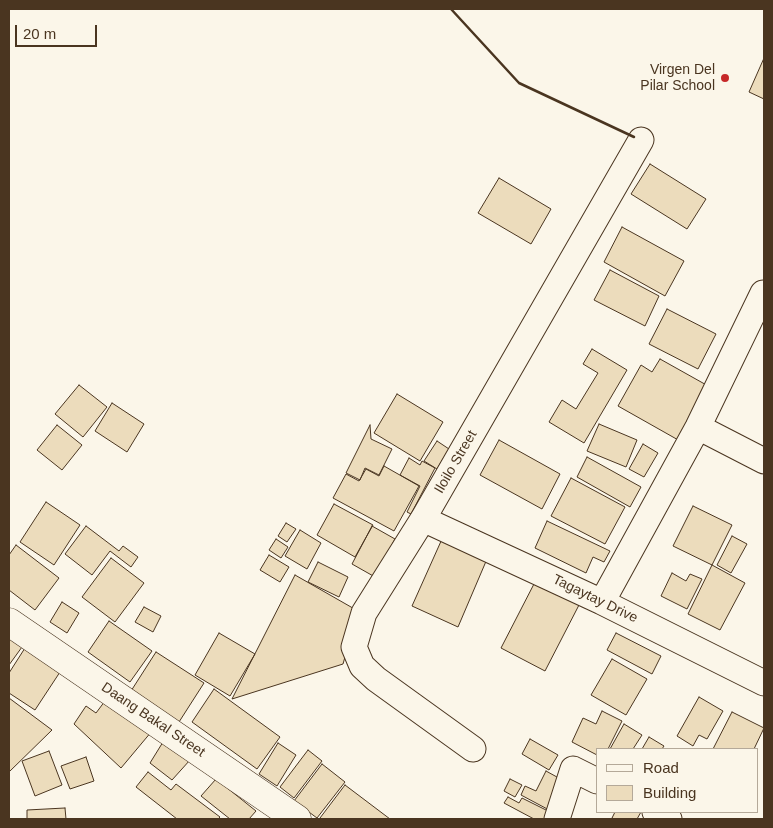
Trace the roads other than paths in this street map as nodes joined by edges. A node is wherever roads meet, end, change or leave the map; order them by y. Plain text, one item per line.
1 (641, 140) dead end
2 (763, 293) edge
3 (698, 427) junction
4 (764, 461) edge
5 (423, 519) junction
6 (602, 602) junction
7 (9, 622) edge
8 (764, 683) edge
9 (473, 749) dead end
10 (596, 781) edge
11 (657, 813) edge
12 (297, 819) edge
13 (557, 819) edge
14 (669, 819) edge

1 - 5 street, Iloilo Street
2 - 3 street
3 - 4 street
3 - 6 street
5 - 6 street, Tagaytay Drive
5 - 9 street, Iloilo Street
6 - 8 street, Tagaytay Drive
7 - 12 street, Daang Bakal Street
10 - 13 street
11 - 14 street

